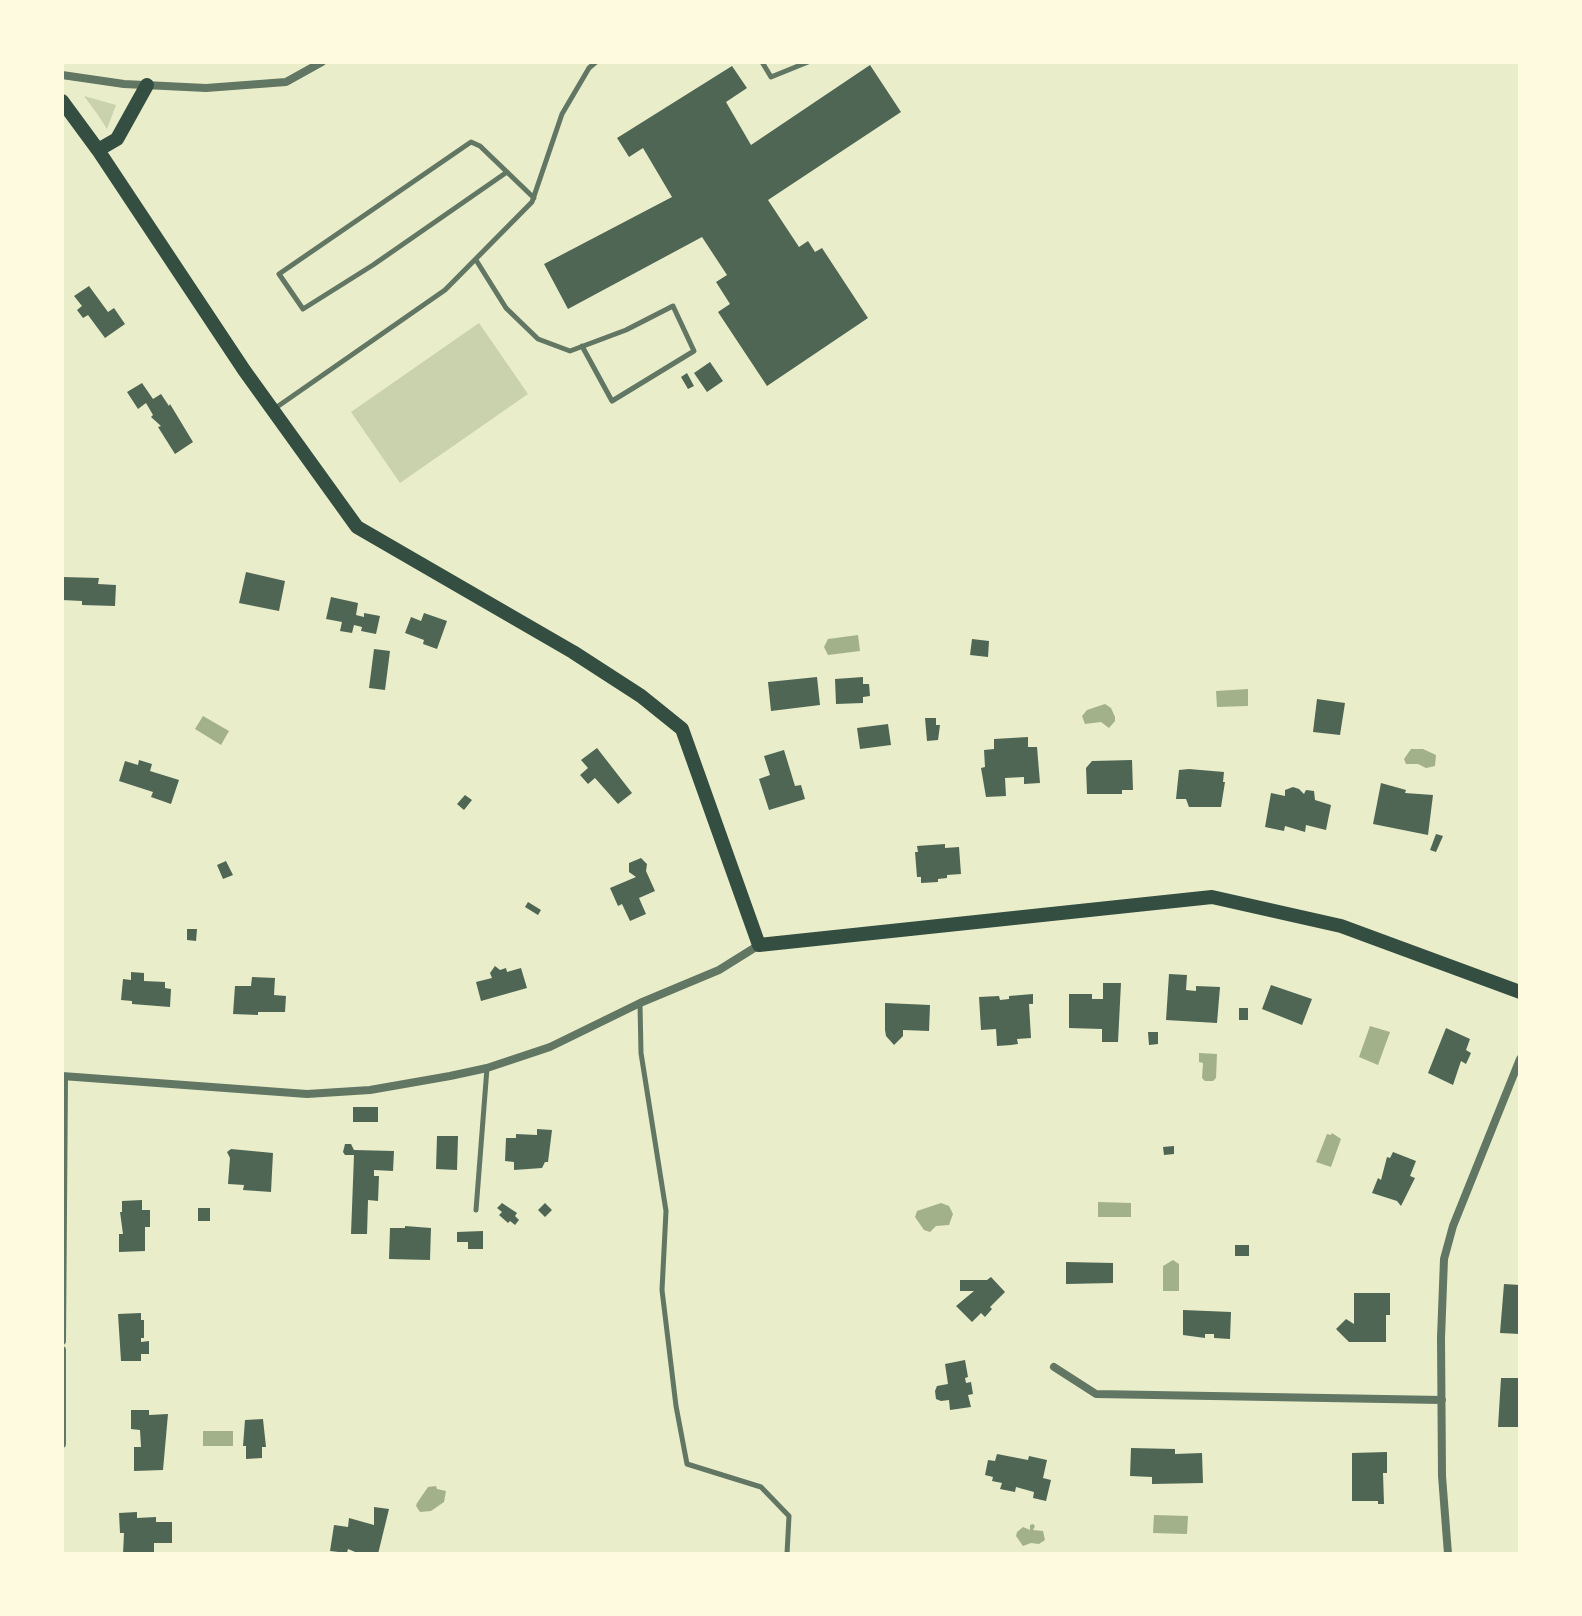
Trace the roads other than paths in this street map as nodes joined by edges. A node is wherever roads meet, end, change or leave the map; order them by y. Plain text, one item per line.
1 (322, 62) edge
2 (596, 62) edge
3 (762, 62) edge
4 (808, 62) edge
5 (62, 75) edge
6 (147, 85) junction
7 (62, 101) edge
8 (98, 150) junction
9 (507, 172) junction
10 (534, 198) junction
11 (476, 260) junction
12 (582, 346) junction
13 (273, 410) junction
14 (759, 945) junction
15 (1520, 992) edge
16 (640, 1003) junction
17 (1520, 1059) edge
18 (487, 1068) junction
19 (63, 1076) edge
20 (476, 1210) dead end
21 (62, 1341) edge
22 (62, 1350) edge
23 (1054, 1367) dead end
24 (1442, 1400) junction
25 (62, 1444) edge
26 (787, 1554) edge
27 (1448, 1554) edge

1 - 6 street
2 - 10 lane
3 - 4 lane
5 - 6 street
6 - 8 main road
7 - 8 main road
8 - 13 main road
9 - 9 lane
9 - 10 lane
10 - 11 lane
11 - 12 lane
11 - 13 lane
12 - 12 lane
13 - 14 main road
14 - 15 main road
14 - 16 street
16 - 18 street
16 - 26 lane
17 - 24 street
18 - 19 street
18 - 20 lane
19 - 21 street
22 - 25 street
23 - 24 street
24 - 27 street

